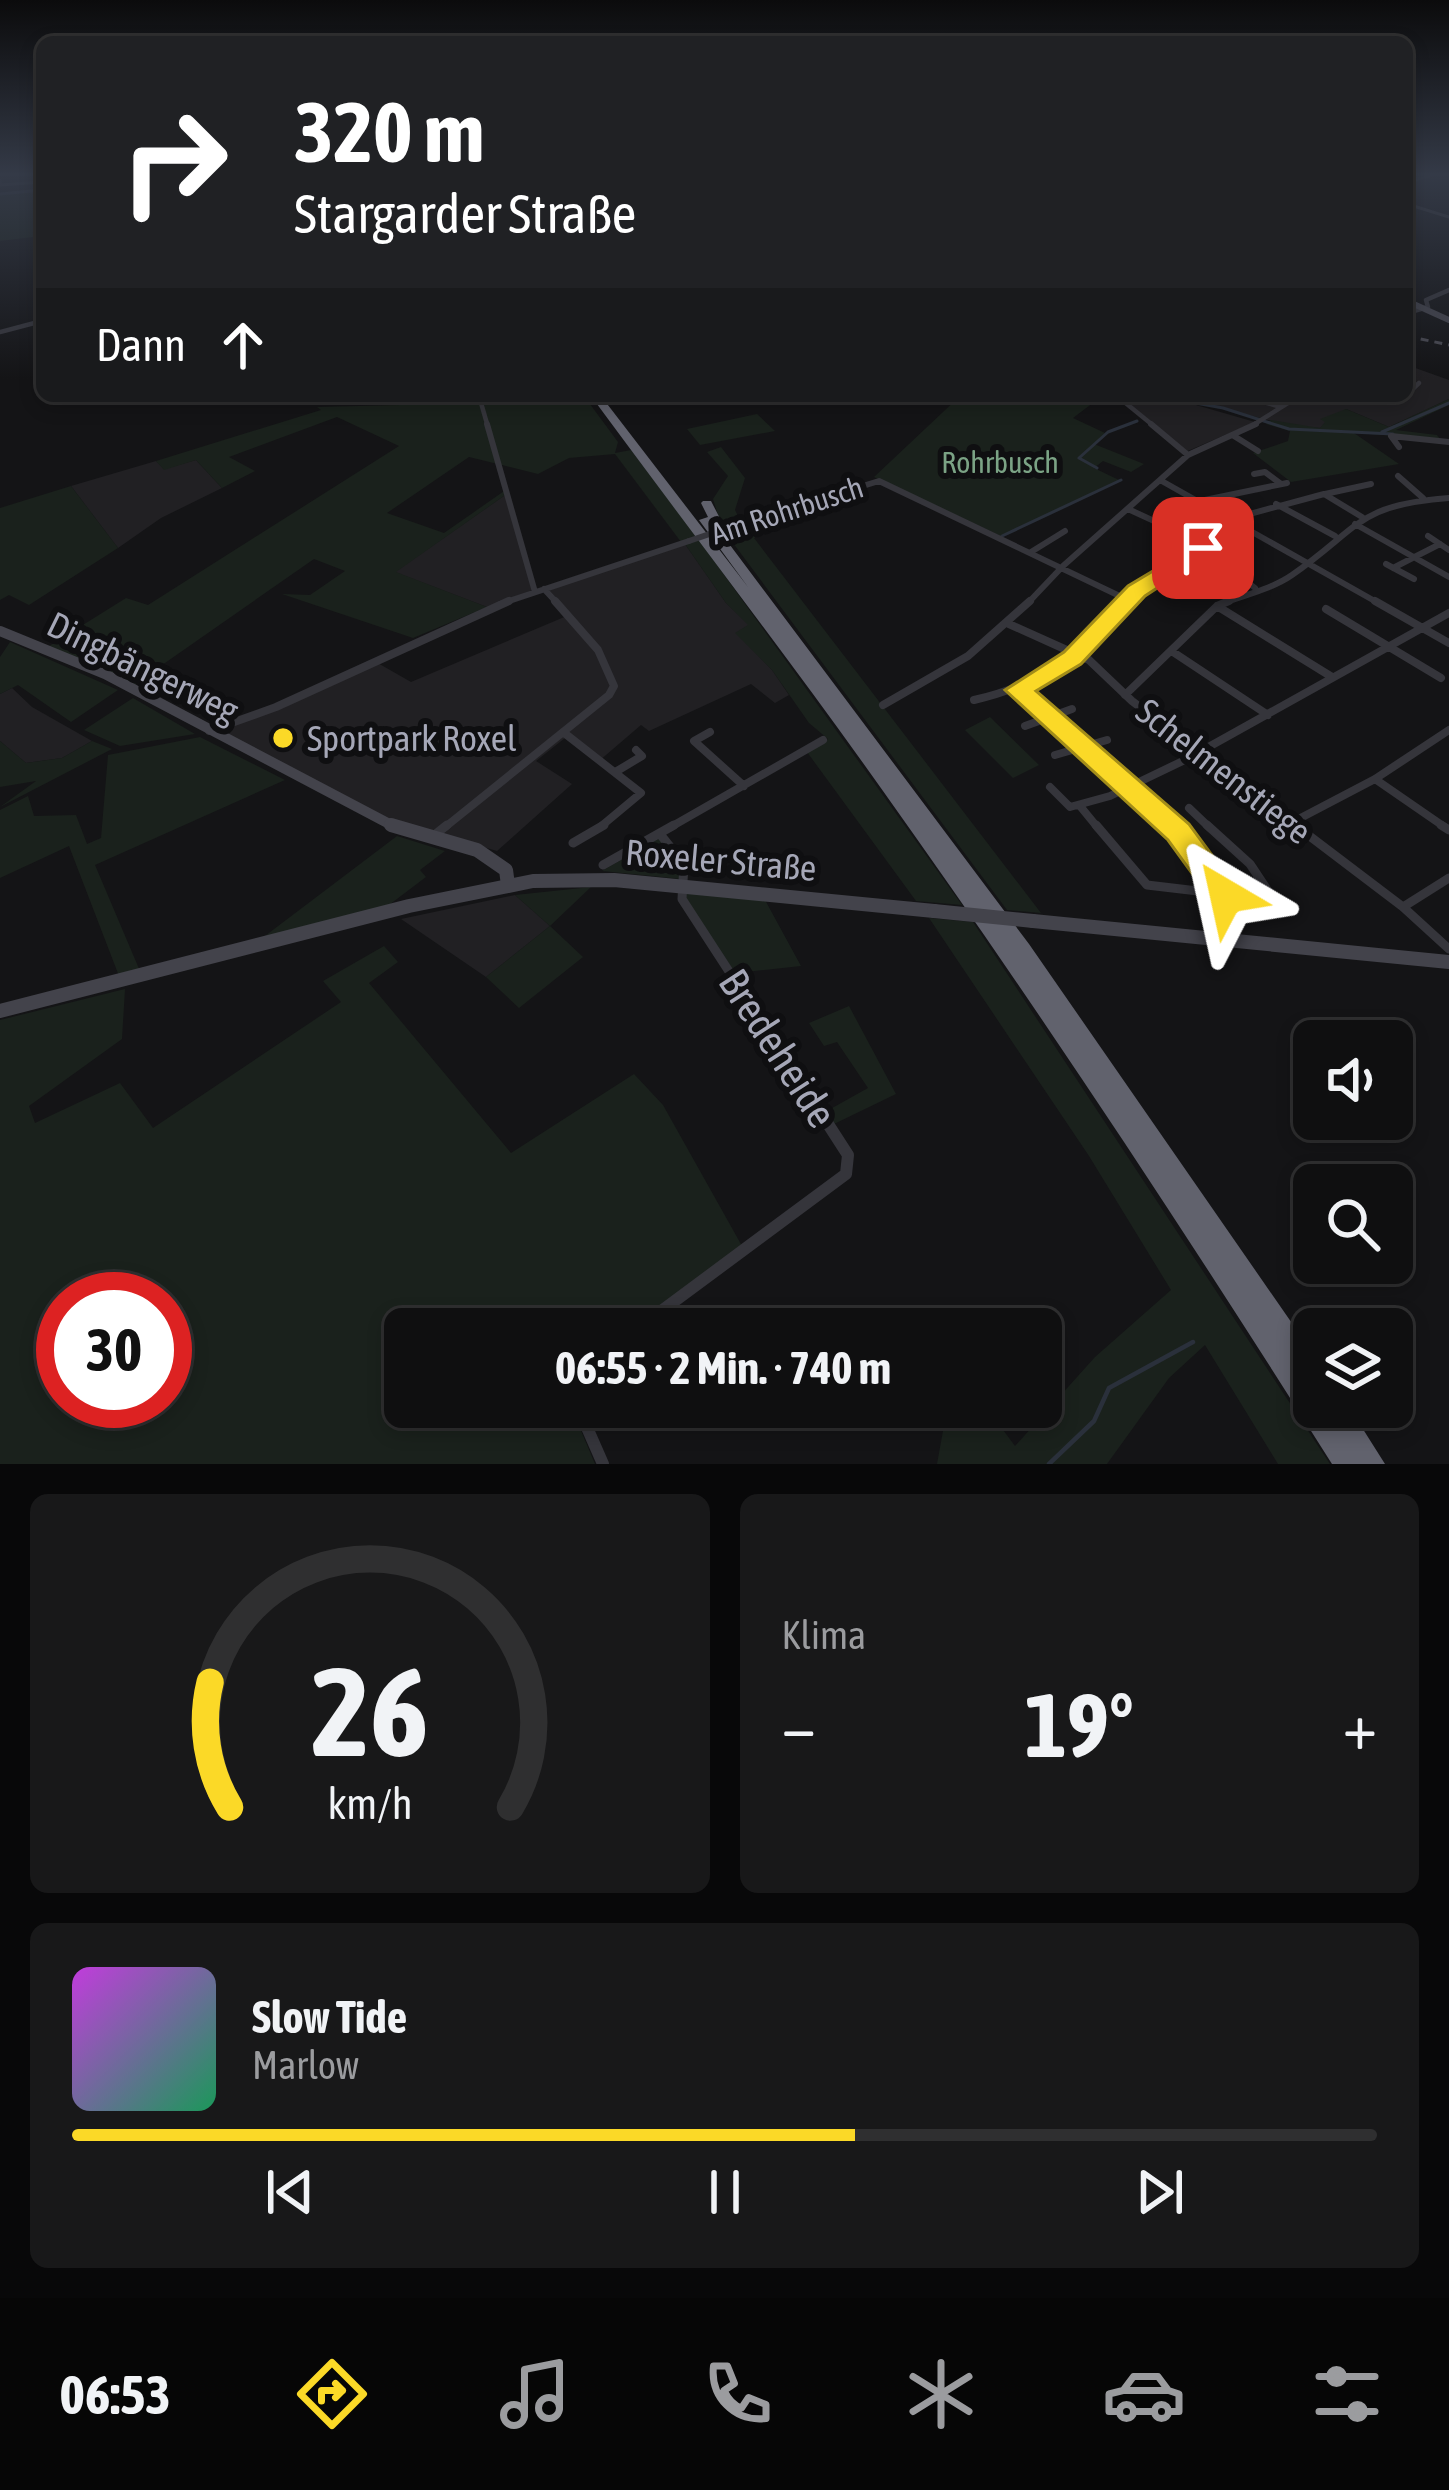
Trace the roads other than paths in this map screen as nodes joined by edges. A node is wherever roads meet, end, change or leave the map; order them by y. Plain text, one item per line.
1 (1449, 290) edge
2 (1413, 304) edge
3 (1423, 308) junction
4 (1413, 311) edge
5 (1449, 320) edge
6 (36, 323) edge
7 (0, 332) edge
8 (1419, 383) dead end
9 (1413, 390) edge
10 (481, 402) edge
11 (603, 402) edge
12 (604, 402) edge
13 (1124, 402) edge
14 (1264, 402) edge
15 (1290, 402) edge
16 (1283, 407) junction
17 (1232, 435) junction
18 (1448, 444) edge
19 (1399, 447) dead end
20 (1258, 451) dead end
21 (1188, 454) junction
22 (1254, 474) dead end
23 (1398, 476) dead end
24 (1160, 480) junction
25 (1371, 484) dead end
26 (1324, 494) junction
27 (1424, 499) junction
28 (1448, 499) edge
29 (1199, 501) junction
30 (707, 503) dead end
31 (1276, 504) junction
32 (1128, 509) junction
33 (1362, 517) junction
34 (1231, 519) junction
35 (1354, 524) junction
36 (1065, 531) dead end
37 (1428, 536) dead end
38 (1336, 537) junction
39 (1191, 538) junction
40 (1439, 544) junction
41 (1203, 548) junction
42 (1449, 550) edge
43 (1031, 552) junction
44 (732, 554) junction
45 (1415, 556) junction
46 (1304, 560) junction
47 (1063, 566) junction
48 (1449, 578) edge
49 (1414, 579) dead end
50 (1256, 589) junction
51 (539, 590) junction
52 (1128, 600) junction
53 (1217, 606) junction
54 (1326, 609) dead end
55 (1449, 613) edge
56 (1009, 623) junction
57 (1419, 626) junction
58 (0, 631) edge
59 (1449, 643) edge
60 (1384, 645) junction
61 (1172, 652) junction
62 (1078, 653) junction
63 (1334, 678) junction
64 (1441, 678) dead end
65 (1018, 690) junction
66 (1126, 695) junction
67 (974, 700) dead end
68 (883, 705) dead end
69 (1072, 709) dead end
70 (1268, 715) junction
71 (1048, 718) junction
72 (1025, 726) dead end
73 (1449, 730) edge
74 (208, 732) junction
75 (563, 732) junction
76 (710, 732) dead end
77 (823, 740) dead end
78 (1107, 740) dead end
79 (1085, 746) junction
80 (636, 750) dead end
81 (1201, 754) junction
82 (1055, 755) dead end
83 (617, 771) junction
84 (1375, 779) junction
85 (744, 786) junction
86 (1131, 786) junction
87 (1050, 787) dead end
88 (1080, 806) junction
89 (1189, 808) dead end
90 (1291, 823) junction
91 (1205, 826) junction
92 (1449, 830) edge
93 (1178, 832) junction
94 (660, 834) junction
95 (429, 839) junction
96 (573, 843) dead end
97 (603, 865) dead end
98 (1449, 878) edge
99 (508, 885) junction
100 (683, 886) junction
101 (1226, 896) junction
102 (1403, 907) junction
103 (1446, 958) edge
104 (0, 1011) edge
105 (666, 1308) edge
106 (1293, 1346) edge
107 (587, 1428) edge
108 (1348, 1428) edge
109 (603, 1464) edge
110 (1347, 1464) edge
111 (1372, 1464) edge

1 - 3 street
2 - 3 main road
3 - 4 street
3 - 5 main road
6 - 7 street
8 - 9 street
10 - 51 street
11 - 110 highway
12 - 44 highway
13 - 21 street
14 - 16 street
15 - 16 street
16 - 17 street
17 - 20 street
17 - 21 street
18 - 19 street
21 - 24 street
22 - 29 street
23 - 27 street
24 - 29 street
24 - 32 street
25 - 26 street
26 - 31 street
26 - 33 street
27 - 28 street
27 - 33 street
29 - 34 street
30 - 44 highway
31 - 34 street
31 - 38 street
32 - 39 street
32 - 47 street
33 - 35 street
34 - 39 street
34 - 46 street
35 - 38 street
35 - 45 street
36 - 43 street
37 - 40 street
38 - 46 street
39 - 41 street
40 - 42 street
40 - 45 street
41 - 50 street
41 - 52 street
43 - 47 street, Am Rohrbusch
43 - 51 street, Am Rohrbusch, bridge
44 - 106 highway
45 - 48 street
45 - 49 street
46 - 50 street
46 - 57 street
47 - 52 street, Am Rohrbusch
47 - 56 street
50 - 53 street
51 - 74 street, Am Rohrbusch
51 - 75 street
52 - 62 street
53 - 61 street
53 - 63 street
54 - 60 street
55 - 57 street
56 - 62 street, Schelmenstiege
56 - 68 street
57 - 59 street
57 - 60 street
58 - 74 main road, Dingbängerweg
60 - 63 street
60 - 64 street
61 - 66 street
61 - 70 street
62 - 65 street
62 - 66 street, Schelmenstiege
63 - 70 street
65 - 67 street
65 - 71 street
66 - 81 street, Schelmenstiege
69 - 71 street
70 - 81 street
71 - 72 street
71 - 79 street
73 - 84 street
74 - 95 main road, Dingbängerweg
75 - 83 street
75 - 95 street
76 - 85 street
77 - 85 street
78 - 79 street
79 - 82 street
79 - 86 street
80 - 83 street
81 - 86 street
81 - 90 street, Schelmenstiege
83 - 96 street
84 - 90 street
84 - 92 street
85 - 94 street
86 - 88 street
86 - 93 street
87 - 88 street
88 - 101 street
89 - 91 street
90 - 102 street, Schelmenstiege
91 - 93 street
91 - 101 street
93 - 101 street
94 - 97 street
94 - 100 street
95 - 99 main road, Dingbängerweg
98 - 102 street
99 - 100 main road, Roxeler Straße
99 - 104 main road, Roxeler Straße
100 - 103 main road, Roxeler Straße, bridge
100 - 105 street, Bredeheide
102 - 103 street, Schelmenstiege
107 - 109 street
108 - 111 highway

